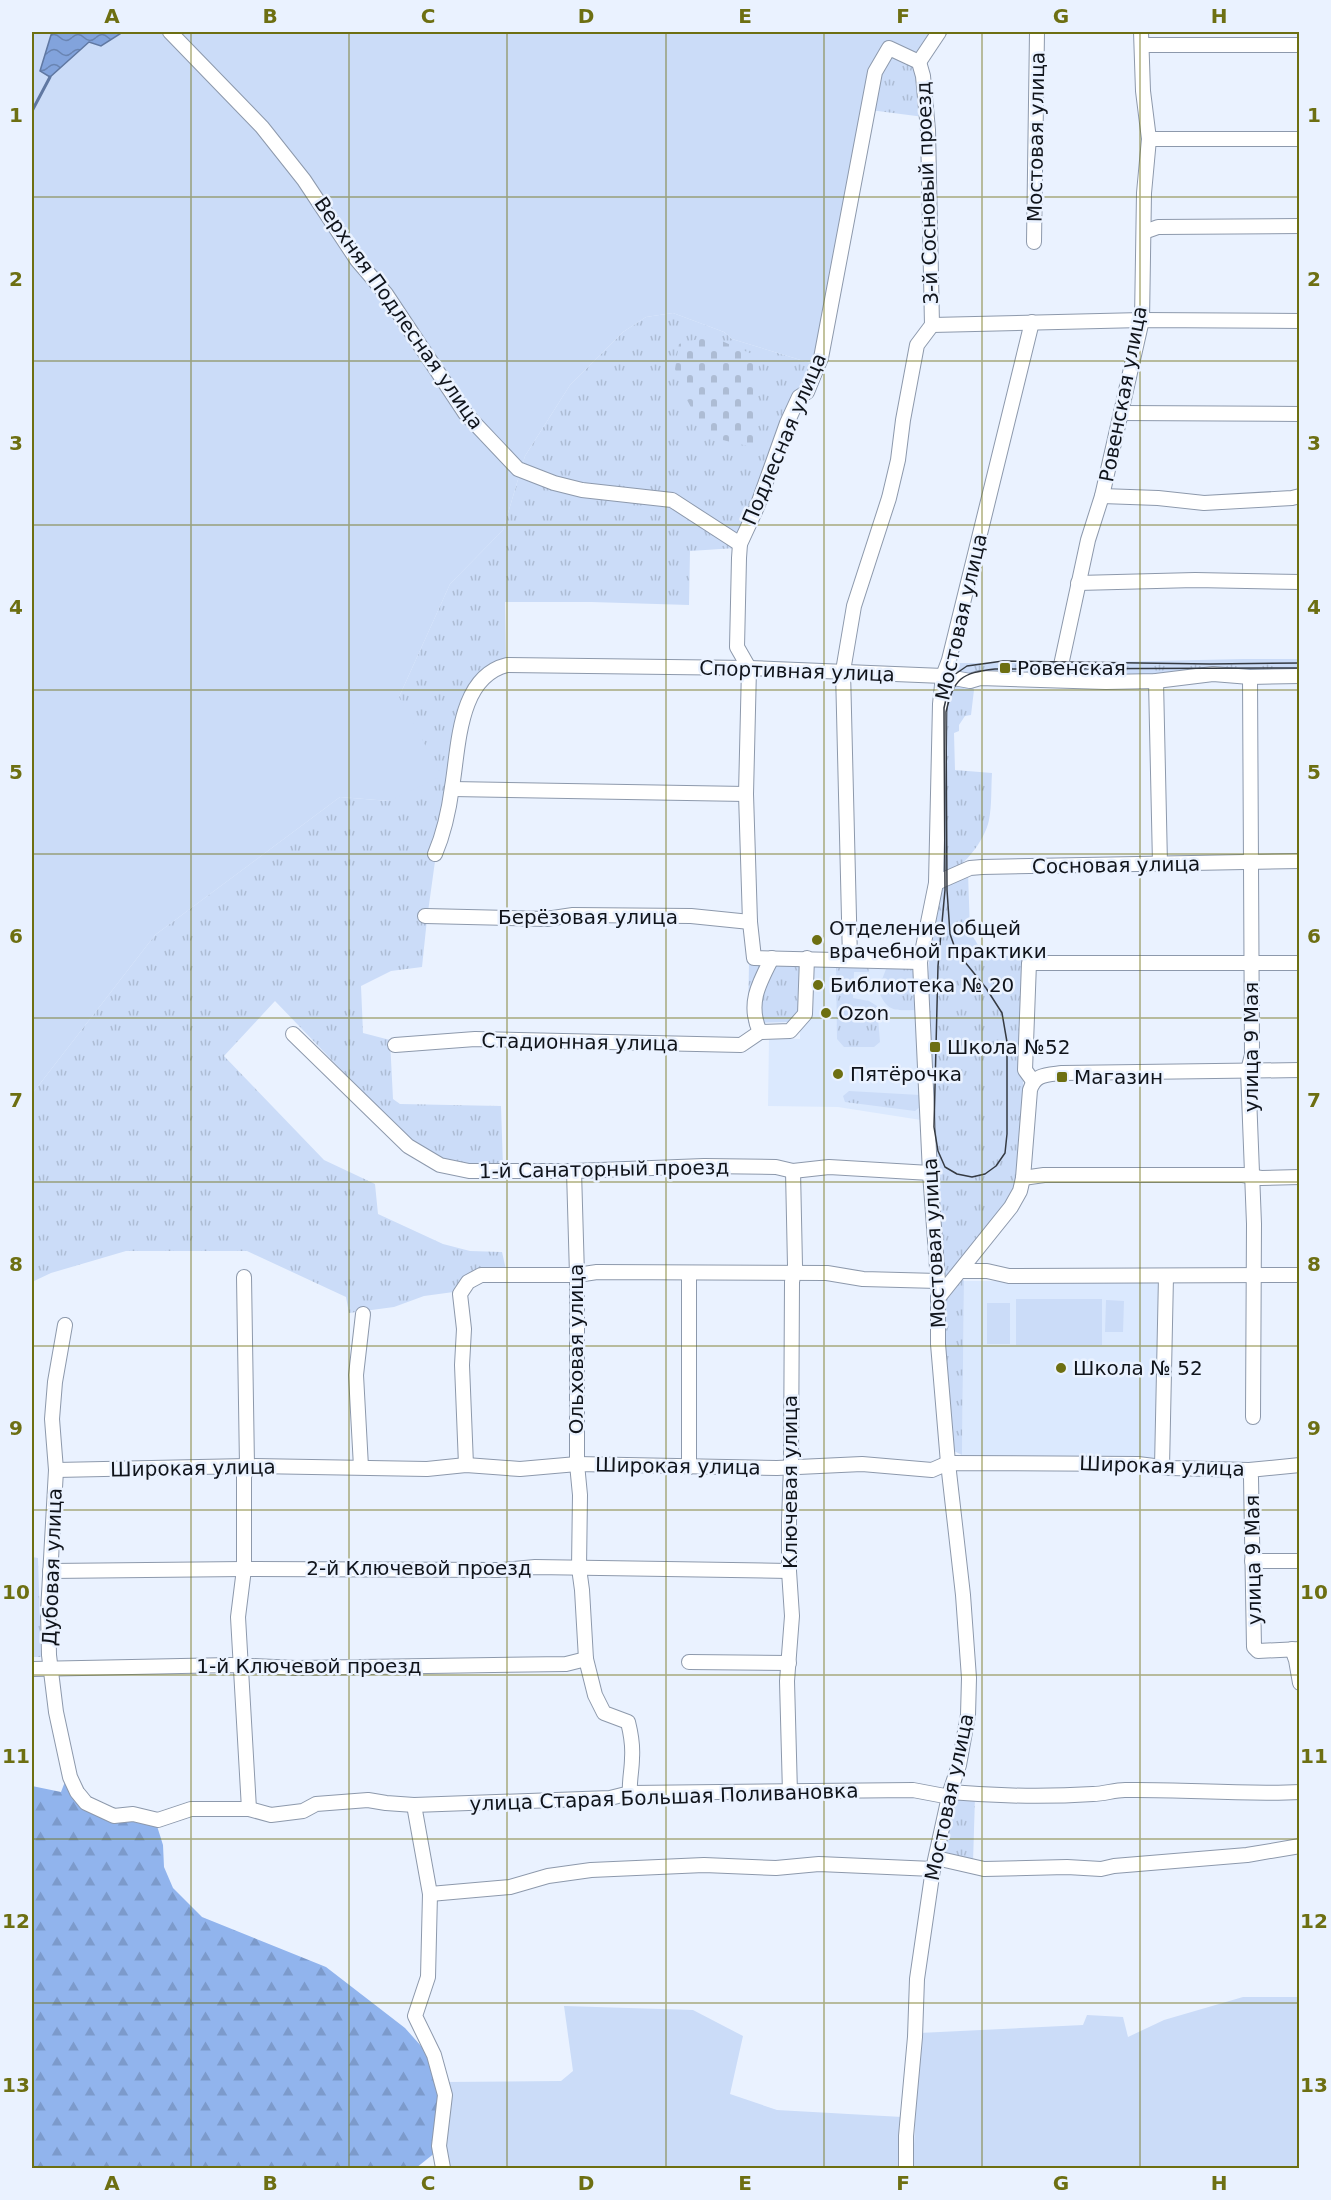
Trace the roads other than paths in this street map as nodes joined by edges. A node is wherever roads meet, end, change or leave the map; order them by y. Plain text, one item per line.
1 (170, 32) edge
2 (939, 32) edge
3 (1037, 32) edge
4 (1142, 38) edge
5 (1299, 45) edge
6 (919, 62) junction
7 (1149, 139) junction
8 (1299, 139) edge
9 (1299, 226) edge
10 (1144, 232) junction
11 (1034, 242) dead end
12 (1142, 320) junction
13 (1299, 321) edge
14 (1032, 322) junction
15 (932, 325) junction
16 (1121, 413) junction
17 (1299, 414) edge
18 (1102, 496) junction
19 (1299, 496) edge
20 (740, 544) junction
21 (1299, 582) edge
22 (1078, 584) junction
23 (749, 668) junction
24 (843, 671) junction
25 (943, 676) junction
26 (1299, 676) edge
27 (1250, 677) junction
28 (1058, 679) junction
29 (1156, 681) junction
30 (452, 789) junction
31 (746, 794) junction
32 (435, 854) dead end
33 (1299, 861) edge
34 (1251, 863) junction
35 (1160, 864) junction
36 (936, 883) junction
37 (425, 916) dead end
38 (750, 922) junction
39 (772, 958) junction
40 (807, 958) junction
41 (850, 960) junction
42 (920, 962) junction
43 (1251, 963) junction
44 (1299, 963) edge
45 (760, 1032) junction
46 (293, 1034) dead end
47 (395, 1044) dead end
48 (1248, 1070) junction
49 (1299, 1070) edge
50 (1031, 1086) junction
51 (793, 1171) junction
52 (574, 1172) junction
53 (930, 1173) junction
54 (1252, 1177) junction
55 (1299, 1177) edge
56 (1023, 1178) junction
57 (961, 1270) junction
58 (794, 1273) junction
59 (689, 1274) junction
60 (577, 1275) junction
61 (1253, 1275) junction
62 (1299, 1275) edge
63 (1166, 1276) junction
64 (244, 1277) dead end
65 (938, 1281) junction
66 (938, 1298) junction
67 (363, 1314) dead end
68 (65, 1325) dead end
69 (1253, 1417) dead end
70 (948, 1463) junction
71 (576, 1464) junction
72 (466, 1465) junction
73 (248, 1466) junction
74 (791, 1466) junction
75 (1299, 1466) edge
76 (361, 1467) junction
77 (689, 1467) junction
78 (1162, 1467) junction
79 (56, 1470) junction
80 (1249, 1470) junction
81 (1252, 1561) junction
82 (1299, 1561) edge
83 (579, 1568) junction
84 (244, 1569) junction
85 (50, 1571) junction
86 (789, 1571) junction
87 (1296, 1649) edge
88 (585, 1659) junction
89 (689, 1662) dead end
90 (789, 1663) junction
91 (240, 1666) junction
92 (52, 1667) junction
93 (32, 1669) edge
94 (1299, 1683) edge
95 (1299, 1792) edge
96 (630, 1793) junction
97 (790, 1793) junction
98 (950, 1794) junction
99 (86, 1803) joint
100 (414, 1804) junction
101 (249, 1809) junction
102 (1299, 1846) edge
103 (934, 1863) junction
104 (430, 1894) junction
105 (443, 2169) edge
106 (906, 2169) edge

1 - 20 street, Верхняя Подлесная улица
2 - 6 street, 3-й Сосновый проезд
3 - 11 street, Мостовая улица
4 - 5 street
4 - 7 street, Ровенская улица
6 - 15 street, 3-й Сосновый проезд
6 - 20 street, Подлесная улица
7 - 8 street
7 - 10 street, Ровенская улица
9 - 10 street
10 - 12 street, Ровенская улица
12 - 13 street
12 - 14 street
12 - 16 street, Ровенская улица
14 - 15 street
14 - 25 street, Мостовая улица
15 - 24 street, 3-й Сосновый проезд
16 - 17 street
16 - 18 street, Ровенская улица
18 - 19 street
18 - 22 street, Ровенская улица
20 - 23 street, Подлесная улица
21 - 22 street
22 - 28 street, Ровенская улица
23 - 24 street, Спортивная улица
23 - 30 street, Спортивная улица
23 - 31 street, Подлесная улица
24 - 25 street, Спортивная улица
24 - 41 street, 3-й Сосновый проезд
25 - 28 street, Спортивная улица
25 - 36 street, Мостовая улица
26 - 27 street, Спортивная улица
27 - 29 street, Спортивная улица
27 - 34 street, улица 9 Мая
28 - 29 street, Спортивная улица
29 - 35 street
30 - 31 street
30 - 32 street, Спортивная улица
31 - 38 street, Подлесная улица
33 - 34 street, Сосновая улица
34 - 35 street, Сосновая улица
34 - 43 street, улица 9 Мая
35 - 36 street, Сосновая улица
36 - 42 street, Мостовая улица
37 - 38 street, Берёзовая улица
38 - 39 street, Подлесная улица
39 - 40 street
39 - 45 street
40 - 41 street
40 - 45 street
41 - 42 street
42 - 53 street, Мостовая улица
43 - 44 street
43 - 48 street, улица 9 Мая
43 - 50 street
45 - 47 street, Стадионная улица
46 - 52 street, 1-й Санаторный проезд
48 - 49 street
48 - 50 street
48 - 54 street, улица 9 Мая
50 - 56 street
51 - 52 street, 1-й Санаторный проезд
51 - 53 street, 1-й Санаторный проезд
51 - 58 street, Ключевая улица
52 - 60 street, Ольховая улица
53 - 65 street, Мостовая улица
54 - 55 street
54 - 56 street
54 - 61 street, улица 9 Мая
56 - 57 street
57 - 63 street
57 - 66 street
58 - 59 street
58 - 65 street
58 - 74 street, Ключевая улица
59 - 60 street
59 - 77 street
60 - 71 street, Ольховая улица
60 - 72 street
61 - 62 street
61 - 63 street
61 - 69 street, улица 9 Мая
63 - 78 street
64 - 73 street
65 - 66 street, Мостовая улица
66 - 70 street, Мостовая улица
67 - 76 street
68 - 79 street, Дубовая улица
70 - 74 street, Широкая улица
70 - 78 street, Широкая улица
70 - 98 street, Мостовая улица
71 - 72 street, Широкая улица
71 - 77 street, Широкая улица
71 - 83 street, Ольховая улица
72 - 76 street, Широкая улица
73 - 76 street, Широкая улица
73 - 79 street, Широкая улица
73 - 84 street
74 - 77 street, Широкая улица
74 - 86 street, Ключевая улица
75 - 80 street, Широкая улица
78 - 80 street, Широкая улица
79 - 85 street, Дубовая улица
80 - 81 street, улица 9 Мая
81 - 82 street
81 - 87 street, улица 9 Мая
83 - 84 street, 2-й Ключевой проезд
83 - 86 street, 2-й Ключевой проезд
83 - 88 street, Ольховая улица
84 - 85 street, 2-й Ключевой проезд
84 - 91 street
85 - 92 street, Дубовая улица
86 - 90 street, Ключевая улица
87 - 94 street
88 - 91 street, 1-й Ключевой проезд
88 - 96 street, Ольховая улица
89 - 90 street
90 - 97 street, Ключевая улица
91 - 92 street, 1-й Ключевой проезд
91 - 101 street
92 - 93 street, 1-й Ключевой проезд
92 - 99 street, Дубовая улица
95 - 98 street, улица Старая Большая Поливановка
96 - 97 street, улица Старая Большая Поливановка
96 - 100 street, улица Старая Большая Поливановка
97 - 98 street, улица Старая Большая Поливановка
98 - 103 street, Мостовая улица
99 - 101 street, улица Старая Большая Поливановка
100 - 101 street, улица Старая Большая Поливановка
100 - 104 street
102 - 103 street
103 - 104 street
103 - 106 street, Мостовая улица
104 - 105 street

